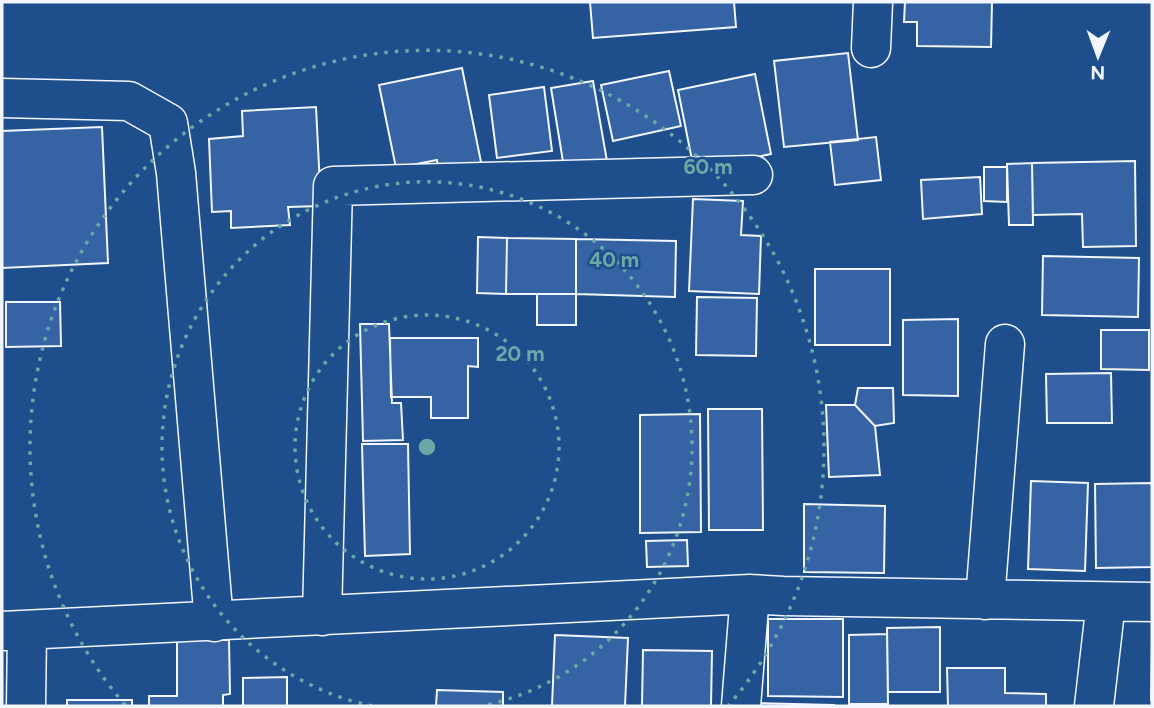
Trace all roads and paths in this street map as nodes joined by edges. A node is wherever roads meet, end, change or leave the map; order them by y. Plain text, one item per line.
1 (873, 2) edge
2 (872, 48) dead end
3 (2, 99) edge
4 (753, 175) dead end
5 (1004, 344) dead end
6 (750, 594) junction
7 (985, 600) junction
8 (1106, 602) junction
9 (1152, 602) edge
10 (322, 616) junction
11 (214, 622) junction
12 (15, 631) edge
13 (26, 706) edge
14 (741, 706) edge
15 (1094, 706) edge

1 - 2 street
3 - 11 street
4 - 10 street
5 - 7 street
6 - 7 street
6 - 10 street
6 - 14 street
7 - 8 street
8 - 9 street
8 - 15 street
10 - 11 street
11 - 12 street
12 - 13 street

